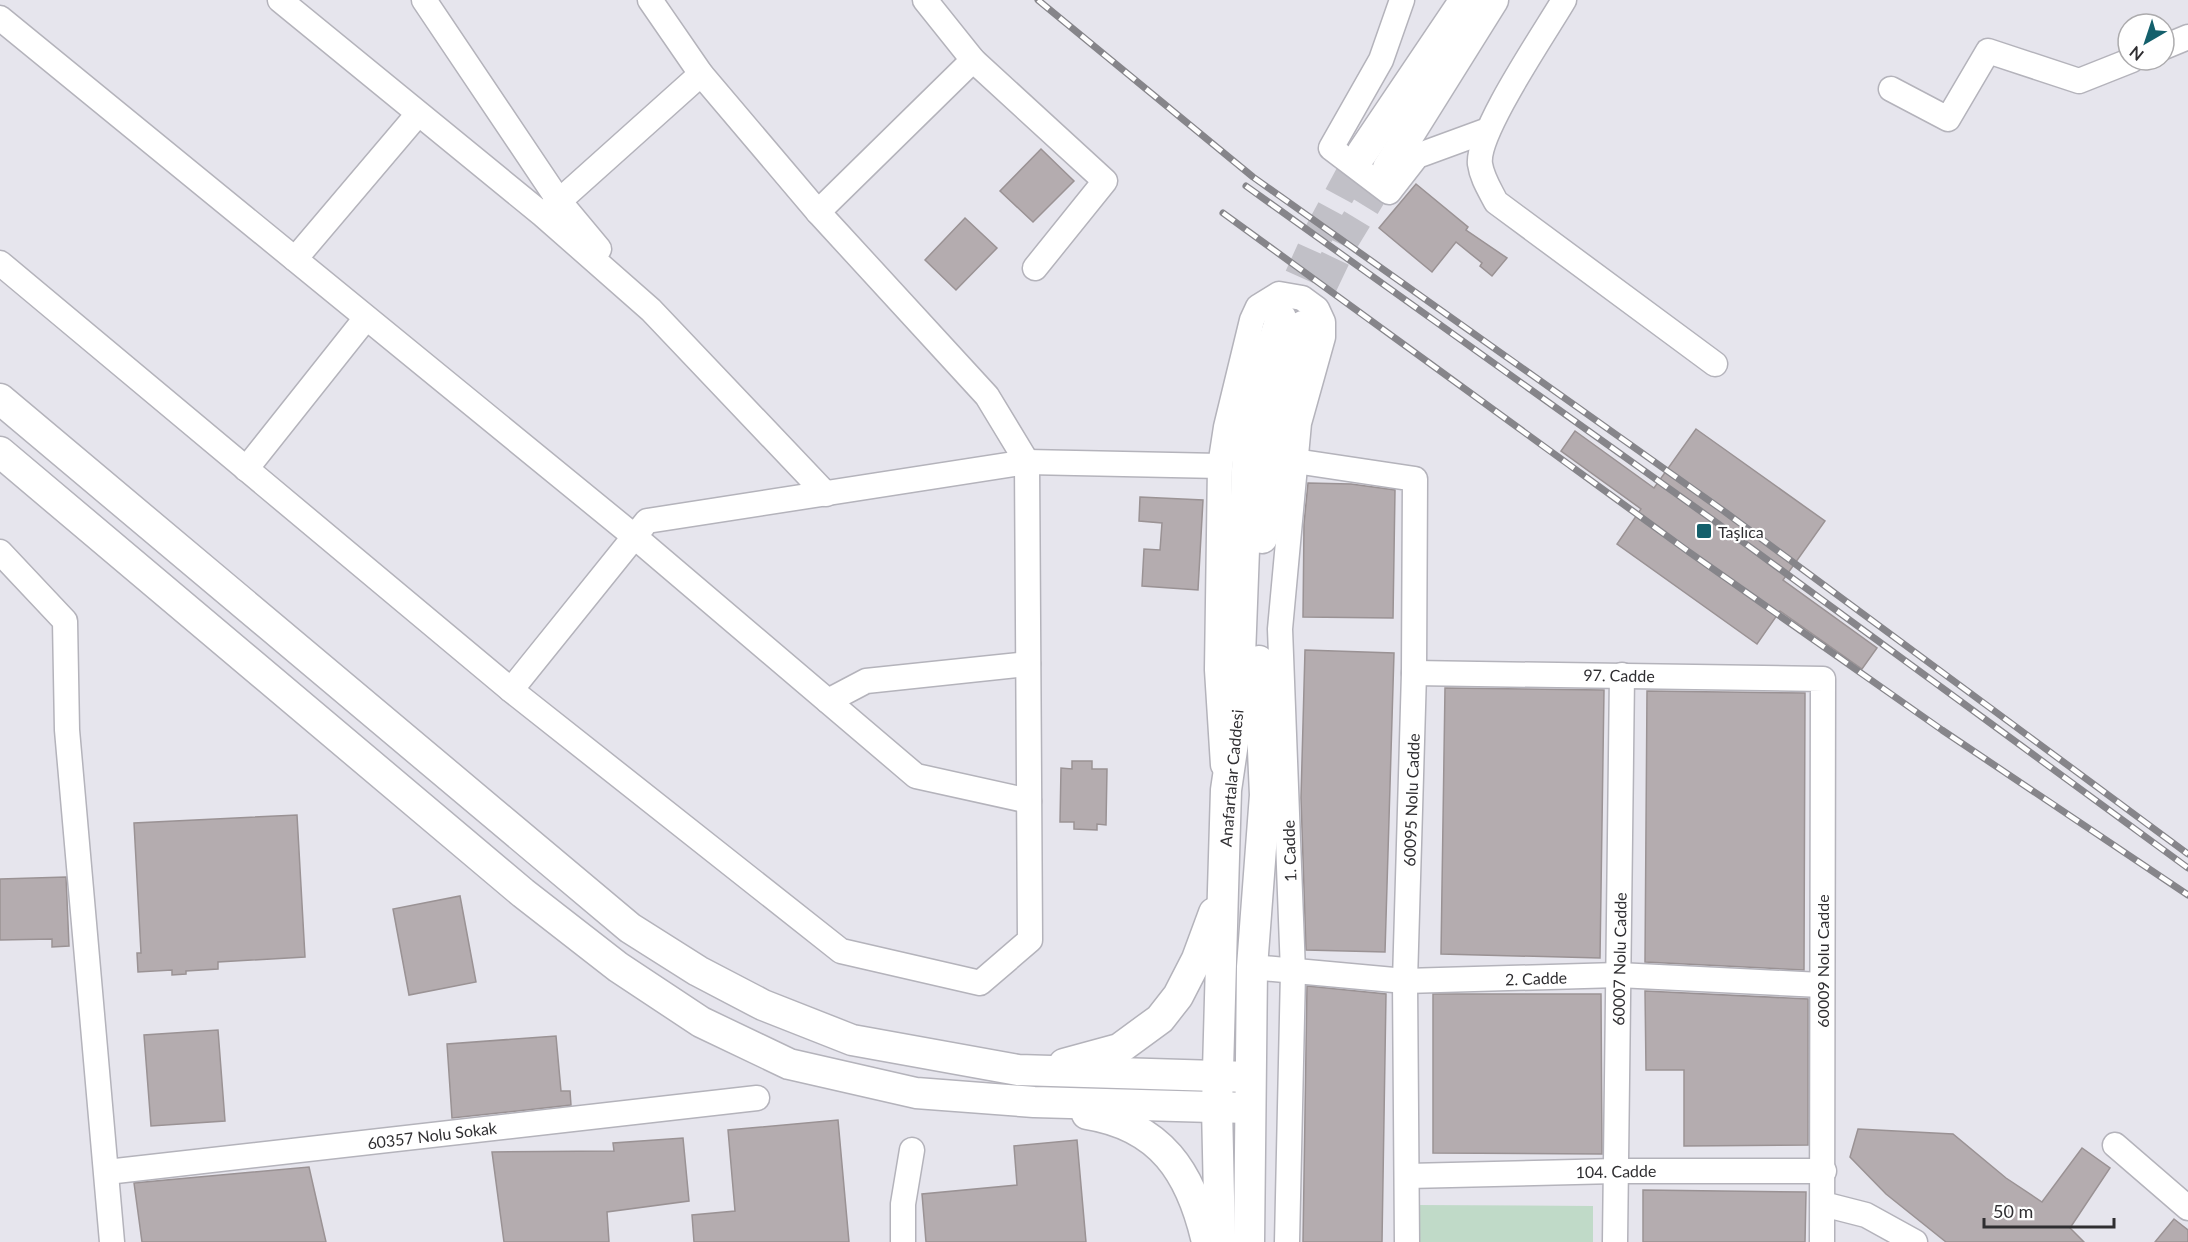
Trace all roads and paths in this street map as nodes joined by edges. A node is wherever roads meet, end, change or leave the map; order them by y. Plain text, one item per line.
1 (280, 0) edge
2 (424, 0) edge
3 (650, 0) edge
4 (925, 0) edge
5 (1402, 0) edge
6 (1465, 0) edge
7 (1493, 0) edge
8 (1564, 0) edge
9 (0, 18) edge
10 (973, 60) junction
11 (2116, 66) edge
12 (701, 74) junction
13 (1891, 89) dead end
14 (418, 114) junction
15 (1488, 130) junction
16 (1362, 153) tunnel mouth
17 (1388, 168) tunnel mouth
18 (551, 208) junction
19 (818, 212) junction
20 (295, 259) junction
21 (0, 263) edge
22 (1035, 268) dead end
23 (366, 318) junction
24 (1715, 364) dead end
25 (0, 399) edge
26 (0, 452) edge
27 (1294, 461) junction
28 (1028, 462) junction
29 (1221, 466) junction
30 (246, 469) junction
31 (826, 494) junction
32 (635, 537) junction
33 (0, 552) edge
34 (1028, 664) junction
35 (1414, 673) junction
36 (1622, 675) junction
37 (1823, 679) joint
38 (511, 690) junction
39 (828, 701) junction
40 (1226, 790) junction
41 (1029, 801) junction
42 (1222, 890) junction
43 (1252, 967) junction
44 (1293, 972) junction
45 (1618, 975) junction
46 (1405, 981) junction
47 (1821, 984) junction
48 (1040, 1071) junction
49 (1218, 1076) junction
50 (1250, 1077) junction
51 (757, 1098) dead end
52 (1034, 1102) junction
53 (1217, 1107) junction
54 (1248, 1108) junction
55 (2115, 1145) dead end
56 (912, 1150) dead end
57 (1616, 1171) junction
58 (1824, 1171) junction
59 (107, 1172) junction
60 (1408, 1176) junction
61 (1823, 1204) junction
62 (2188, 1208) edge
63 (112, 1242) edge
64 (903, 1242) edge
65 (1207, 1242) edge
66 (1220, 1242) edge
67 (1249, 1242) edge
68 (1287, 1242) edge
69 (1407, 1242) edge
70 (1615, 1242) edge
71 (1822, 1242) edge
72 (1915, 1242) edge

1 - 14 street
2 - 18 street
3 - 12 street
4 - 10 street
5 - 15 street
6 - 16 main road
7 - 17 main road
8 - 15 street
9 - 20 street
10 - 19 street
10 - 22 street
11 - 13 street
12 - 18 street
12 - 19 street
14 - 18 street
14 - 20 street
15 - 24 street
18 - 31 street
19 - 28 street
20 - 23 street
21 - 30 street
23 - 30 street
23 - 32 street
25 - 48 main road
26 - 52 main road
27 - 29 street, 1. Cadde
27 - 35 street, 60095 Nolu Cadde
27 - 44 street, 1. Cadde
28 - 29 street
28 - 31 street
28 - 34 street
29 - 40 street
30 - 38 street
31 - 32 street
32 - 38 street
32 - 39 street
33 - 59 street
34 - 39 street
34 - 41 street
35 - 36 street, 97. Cadde
35 - 46 street, 60095 Nolu Cadde
36 - 37 street, 97. Cadde
36 - 45 street, 60007 Nolu Cadde
37 - 47 street, 60009 Nolu Cadde
38 - 41 street
39 - 41 street
40 - 42 main road, Anafartalar Caddesi
40 - 43 main road, Anafartalar Caddesi
42 - 48 main road
42 - 49 main road, Anafartalar Caddesi
43 - 44 street, 2. Cadde
43 - 50 main road, Anafartalar Caddesi
44 - 46 street, 2. Cadde
44 - 68 street, 1. Cadde
45 - 46 street, 2. Cadde
45 - 47 street, 2. Cadde
45 - 57 street, 60007 Nolu Cadde
46 - 60 street, 60095 Nolu Cadde
47 - 58 street, 60009 Nolu Cadde
48 - 49 main road
49 - 50 main road
49 - 53 main road, Anafartalar Caddesi
50 - 54 main road, Anafartalar Caddesi
51 - 59 street, 60357 Nolu Sokak
52 - 53 main road
52 - 65 main road
53 - 54 main road
53 - 66 main road, Anafartalar Caddesi
54 - 67 main road, Anafartalar Caddesi
55 - 62 street
56 - 64 street
57 - 58 street, 104. Cadde
57 - 60 street, 104. Cadde
57 - 70 street, 60007 Nolu Cadde
58 - 61 street, 60009 Nolu Cadde
59 - 63 street
60 - 69 street, 60095 Nolu Cadde
61 - 71 street, 60009 Nolu Cadde
61 - 72 street

